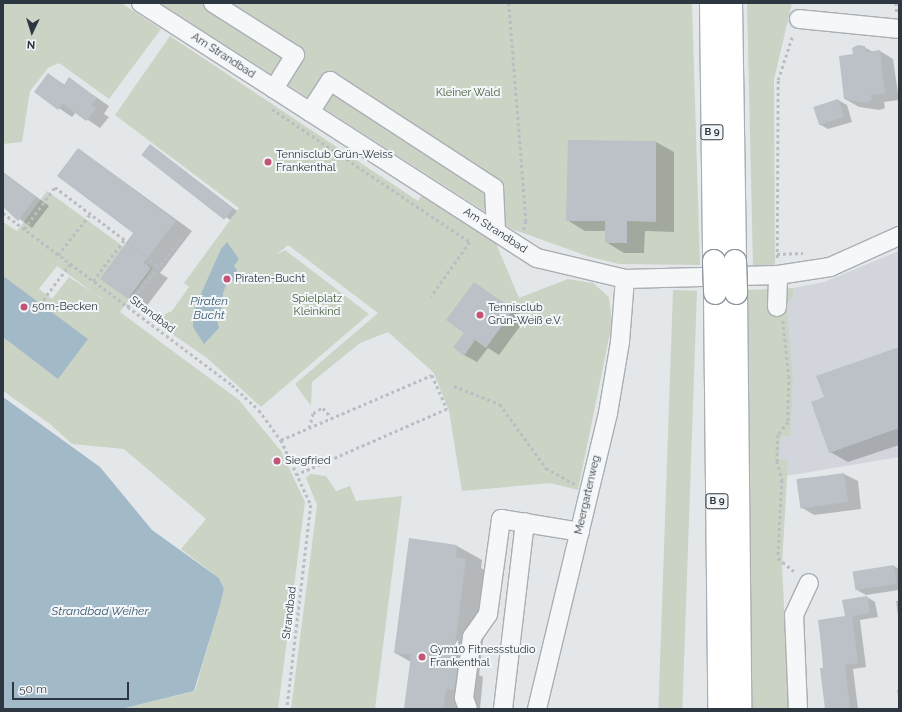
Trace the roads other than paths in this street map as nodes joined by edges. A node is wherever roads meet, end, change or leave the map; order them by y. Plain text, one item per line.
1 (141, 3) edge
2 (213, 3) edge
3 (711, 3) edge
4 (731, 3) edge
5 (159, 8) edge
6 (799, 19) road end
7 (899, 30) edge
8 (274, 88) junction
9 (310, 112) junction
10 (496, 231) junction
11 (899, 236) edge
12 (725, 261) junction
13 (778, 275) junction
14 (625, 279) junction
15 (725, 293) junction
16 (777, 308) road end
17 (525, 522) junction
18 (580, 532) junction
19 (809, 583) road end
20 (468, 709) edge
21 (503, 709) edge
22 (538, 709) edge
23 (719, 709) edge
24 (740, 709) edge
25 (798, 709) edge

1 - 5 street, Am Strandbad
2 - 8 street
3 - 12 highway, B 9
4 - 12 highway, B 9
5 - 8 street, Am Strandbad
6 - 7 street
8 - 9 street, Am Strandbad
9 - 10 street, Am Strandbad
9 - 10 street
10 - 14 street, Am Strandbad
11 - 13 street, Am Strandbad
12 - 15 highway, B 9, bridge
13 - 14 street, Am Strandbad
13 - 16 street
14 - 18 street, Meergartenweg
15 - 23 highway, B 9
15 - 24 highway, B 9
17 - 18 street
17 - 20 street
17 - 21 street
18 - 22 street, Meergartenweg
19 - 25 street

